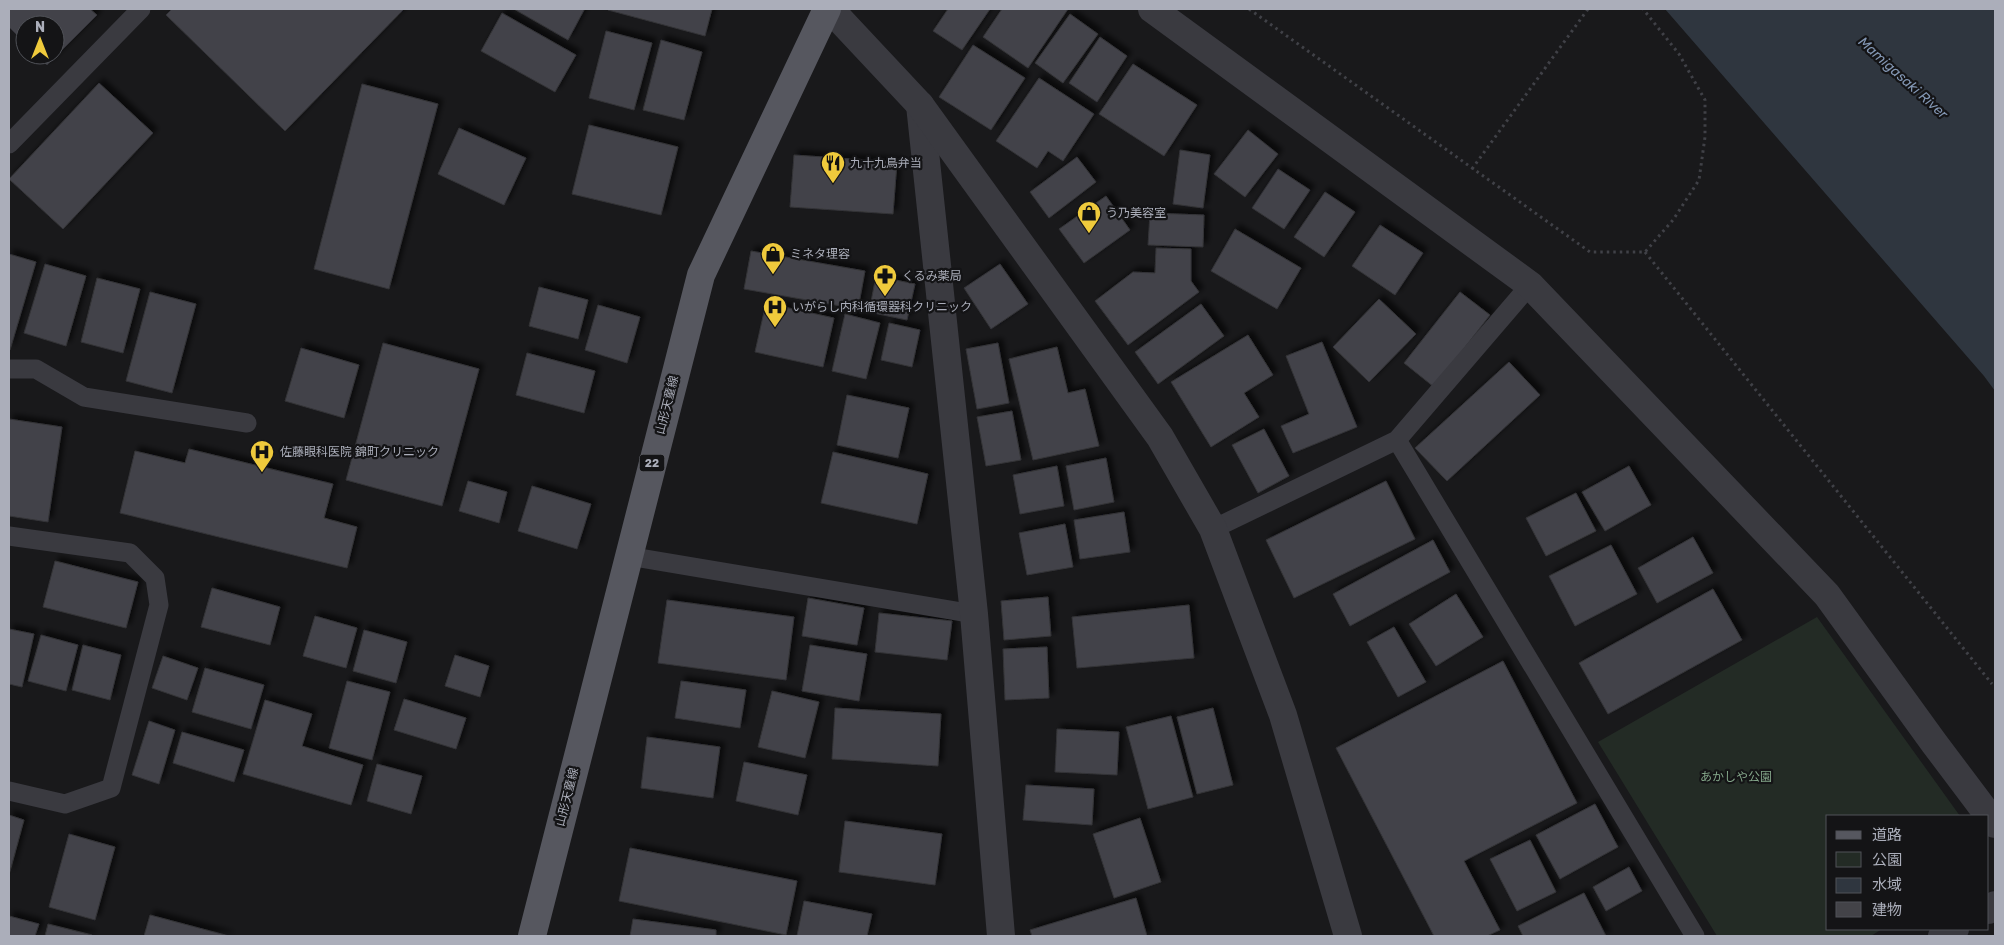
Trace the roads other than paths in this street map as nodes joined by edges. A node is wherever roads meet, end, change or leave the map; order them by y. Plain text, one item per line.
1 (141, 9) edge
2 (828, 9) edge
3 (1152, 9) edge
4 (920, 105) junction
5 (9, 144) edge
6 (1530, 285) junction
7 (9, 369) edge
8 (247, 423) dead end
9 (1397, 440) junction
10 (1213, 529) junction
11 (9, 536) edge
12 (628, 556) junction
13 (974, 614) junction
14 (9, 791) edge
15 (1988, 815) edge
16 (1953, 930) edge
17 (532, 936) edge
18 (1001, 936) edge
19 (1348, 936) edge
20 (1695, 936) edge
21 (1942, 936) edge

1 - 5 lane
2 - 4 street
2 - 12 main road, 山形天童線 / 22
3 - 6 street
4 - 10 street
4 - 13 street
6 - 9 lane
6 - 15 street
7 - 8 lane
9 - 10 lane
9 - 20 lane
10 - 19 street
11 - 14 lane
12 - 13 lane
12 - 17 main road, 山形天童線 / 22
13 - 18 street
16 - 21 street

